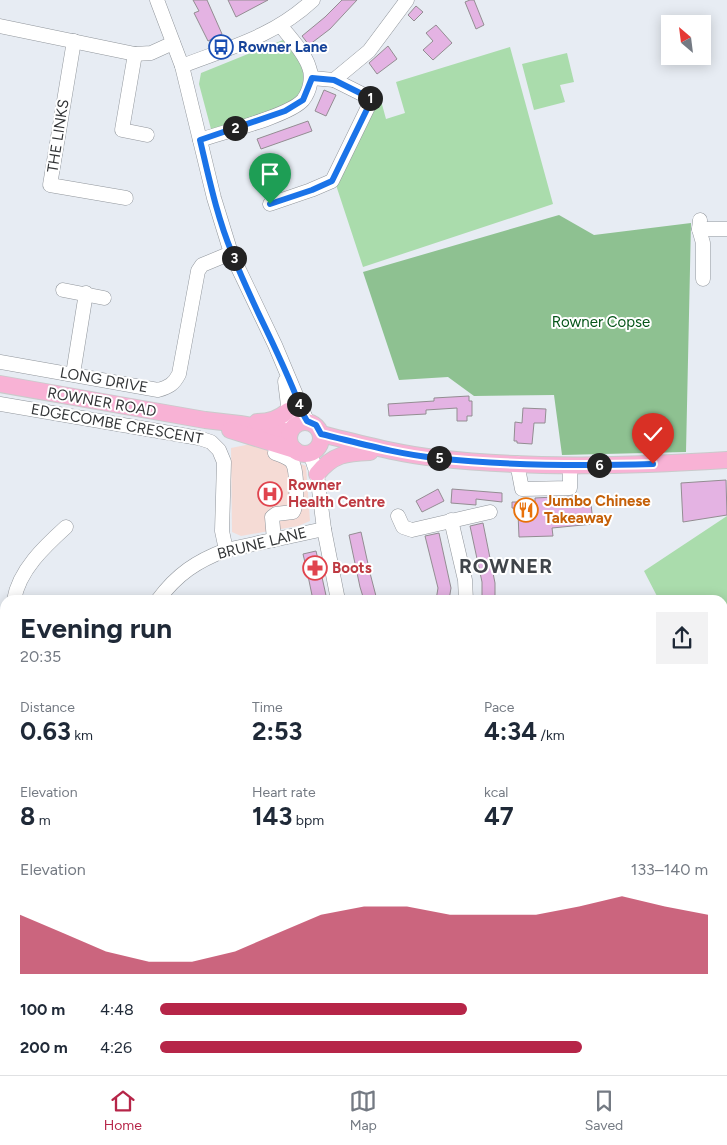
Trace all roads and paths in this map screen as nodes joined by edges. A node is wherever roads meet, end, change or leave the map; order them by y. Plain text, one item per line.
1 (156, 0) edge
2 (313, 0) edge
3 (407, 0) edge
4 (0, 26) edge
5 (281, 26) junction
6 (74, 41) junction
7 (173, 43) junction
8 (135, 54) junction
9 (182, 66) junction
10 (312, 78) junction
11 (334, 80) junction
12 (147, 135) dead end
13 (200, 140) junction
14 (126, 198) dead end
15 (270, 204) dead end
16 (727, 229) edge
17 (232, 253) junction
18 (702, 279) dead end
19 (63, 290) dead end
20 (86, 294) junction
21 (104, 298) dead end
22 (0, 362) edge
23 (282, 363) junction
24 (73, 374) junction
25 (0, 384) edge
26 (0, 404) edge
27 (288, 411) junction
28 (205, 420) junction
29 (307, 421) junction
30 (240, 424) junction
31 (290, 431) junction
32 (312, 445) junction
33 (370, 452) junction
34 (275, 453) dead end
35 (399, 453) junction
36 (727, 460) edge
37 (517, 463) junction
38 (570, 466) junction
39 (317, 474) junction
40 (490, 512) dead end
41 (398, 516) dead end
42 (451, 520) junction
43 (66, 527) dead end
44 (324, 529) junction
45 (274, 540) junction
46 (226, 550) junction
47 (15, 595) edge
48 (162, 595) edge
49 (337, 595) edge
50 (466, 595) edge

1 - 7 street
2 - 5 street
3 - 11 street
4 - 6 street
5 - 9 street
5 - 10 street
6 - 8 street
6 - 14 street, THE LINKS
7 - 8 street
7 - 9 street
8 - 12 street
9 - 13 street
10 - 11 street
10 - 13 street
11 - 15 street
13 - 17 street
16 - 18 street
17 - 23 street
17 - 24 street, LONG DRIVE
19 - 20 street
20 - 21 street
20 - 24 street
22 - 24 street, LONG DRIVE
23 - 27 street
23 - 29 street
25 - 28 main road, ROWNER ROAD
26 - 46 street, EDGECOMBE CRESCENT
27 - 30 main road
27 - 31 street
28 - 30 main road, ROWNER ROAD
28 - 32 main road, ROWNER ROAD
29 - 31 main road
29 - 32 main road
30 - 31 main road, ROWNER ROAD
31 - 32 main road
32 - 33 main road, ROWNER ROAD
32 - 35 main road, ROWNER ROAD
32 - 39 street
33 - 35 main road, ROWNER ROAD
33 - 39 main road
34 - 45 street
35 - 37 main road, ROWNER ROAD
36 - 38 main road, ROWNER ROAD
37 - 38 main road, ROWNER ROAD
37 - 38 street
39 - 44 street
40 - 42 street
41 - 42 street
42 - 50 street
43 - 47 street
44 - 45 street, BRUNE LANE
44 - 49 street
45 - 46 street, BRUNE LANE
46 - 48 street, BRUNE LANE

